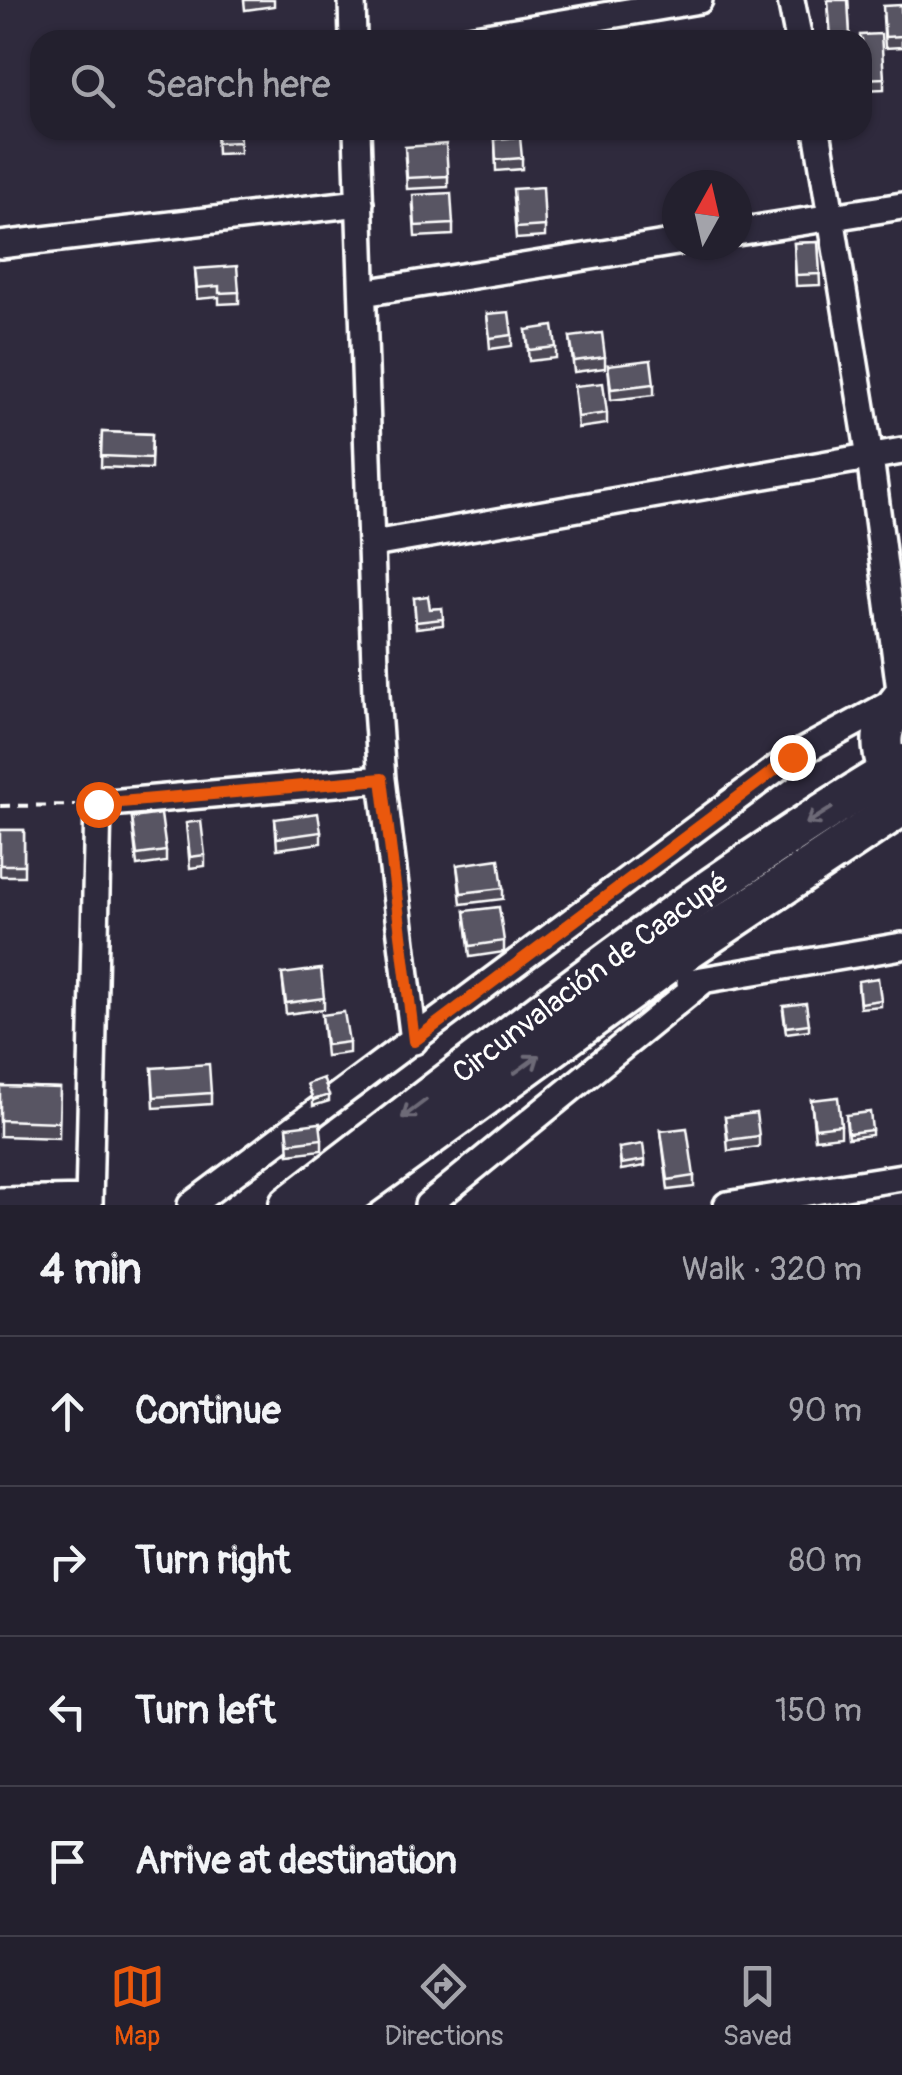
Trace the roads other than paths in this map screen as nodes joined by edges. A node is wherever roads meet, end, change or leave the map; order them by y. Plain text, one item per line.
1 (352, 0) edge
2 (699, 0) edge
3 (791, 0) edge
4 (354, 30) edge
5 (521, 30) edge
6 (797, 30) edge
7 (357, 140) edge
8 (819, 140) edge
9 (360, 204) junction
10 (902, 206) edge
11 (834, 216) junction
12 (752, 230) edge
13 (0, 244) edge
14 (662, 244) edge
15 (363, 293) junction
16 (902, 451) edge
17 (870, 457) junction
18 (374, 544) junction
19 (902, 698) edge
20 (382, 779) junction
21 (898, 781) edge
22 (902, 946) edge
23 (704, 980) junction
24 (626, 993) junction
25 (414, 1041) junction
26 (902, 1177) edge
27 (0, 1201) edge
28 (89, 1202) edge
29 (191, 1205) edge
30 (289, 1205) edge
31 (335, 1205) edge
32 (428, 1205) edge
33 (726, 1205) edge

1 - 4 street
2 - 5 street
3 - 6 street
7 - 9 street
8 - 11 street
9 - 13 street
9 - 15 street
10 - 11 street
11 - 12 street
11 - 17 street
14 - 15 street
15 - 18 street
16 - 17 street
17 - 18 street
17 - 19 street
18 - 20 street
19 - 21 highway
19 - 25 street
20 - 25 street
20 - 28 street
21 - 24 highway, Circunvalación de Caacupé
21 -> 30 highway, Circunvalación de Caacupé
22 - 23 street
23 - 24 street
23 - 32 street
31 -> 24 highway, Circunvalación de Caacupé
25 - 29 street
26 - 33 street
27 - 28 street

